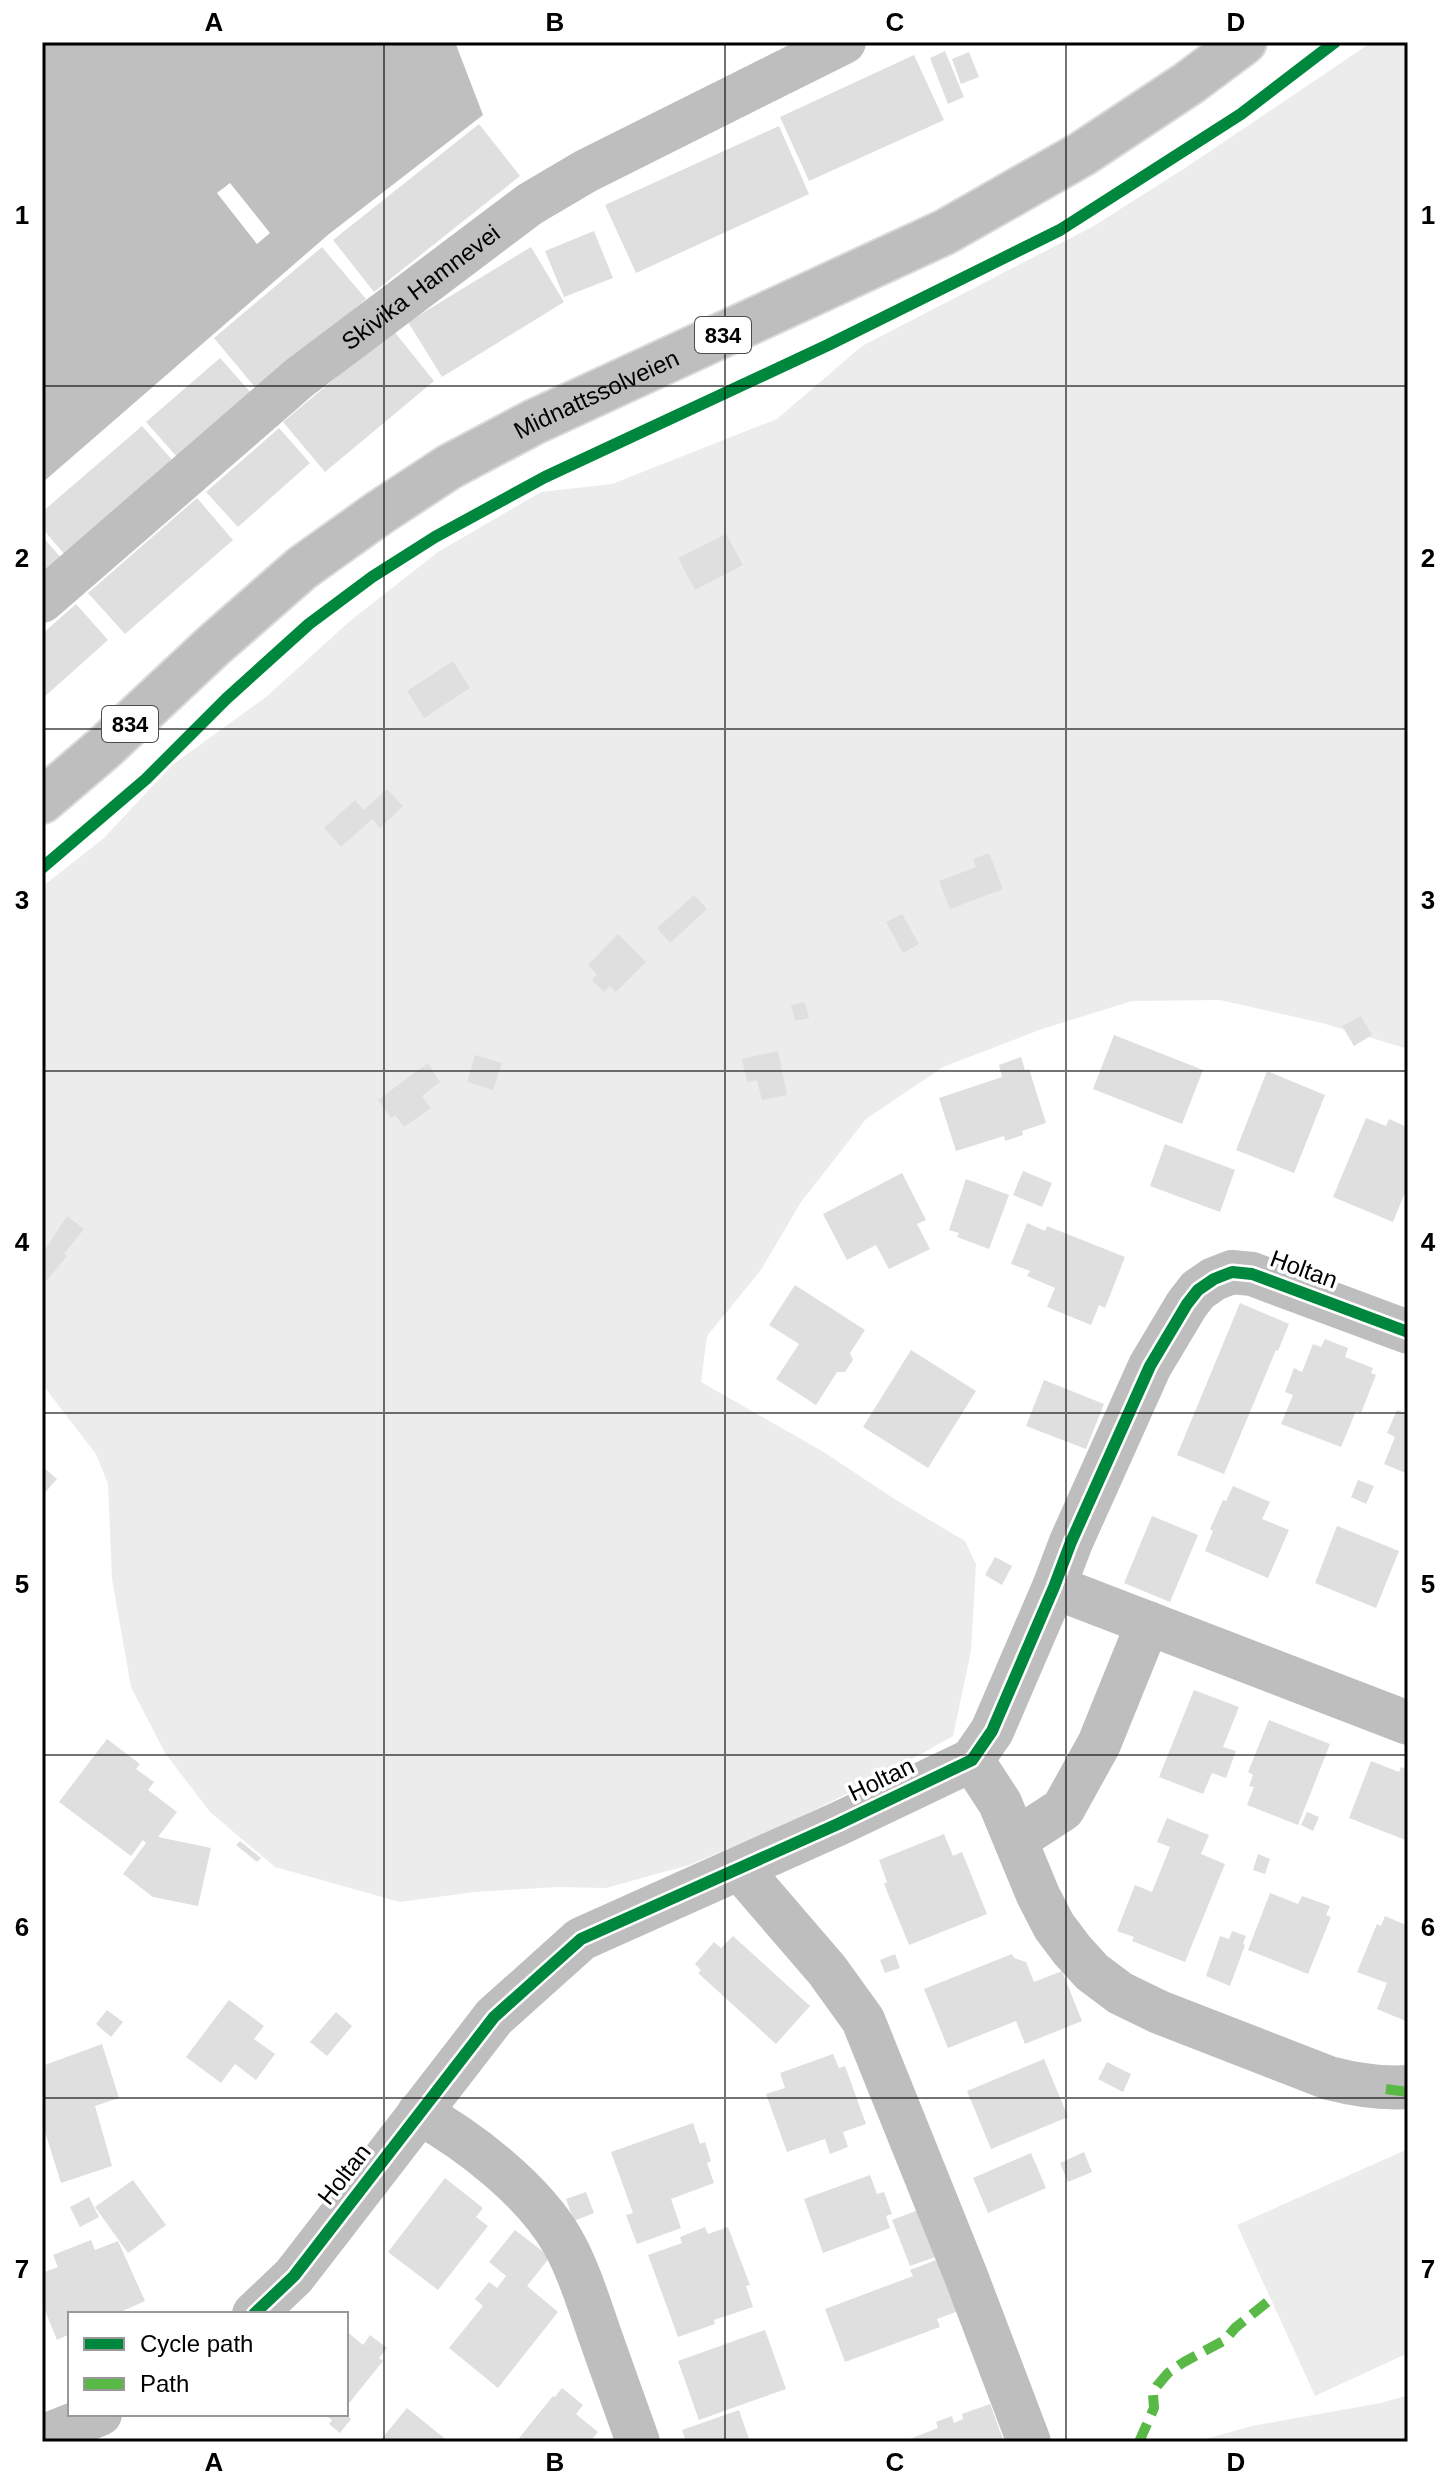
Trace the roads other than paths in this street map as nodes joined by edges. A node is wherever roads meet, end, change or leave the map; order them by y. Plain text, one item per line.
1 (844, 42) edge
2 (1244, 42) edge
3 (42, 601) edge
4 (42, 801) edge
5 (1408, 1332) edge
6 (1054, 1587) junction
7 (1148, 1623) junction
8 (1408, 1723) edge
9 (972, 1760) junction
10 (1017, 1839) junction
11 (740, 1869) junction
12 (1408, 2087) edge
13 (419, 2113) junction
14 (256, 2312) edge
15 (95, 2416) edge
16 (42, 2437) edge
17 (638, 2442) edge
18 (1029, 2442) edge

1 - 3 street, Skivika Hamnevei
2 - 4 street, Midnattssolveien / 834
5 - 6 street, Holtan
6 - 7 street
6 - 9 street, Holtan
7 - 8 street
7 - 10 street
9 - 10 street
9 - 11 street, Holtan
10 - 12 street
11 - 13 street, Holtan
11 - 18 street
13 - 14 street, Holtan
13 - 17 street
15 - 16 street

